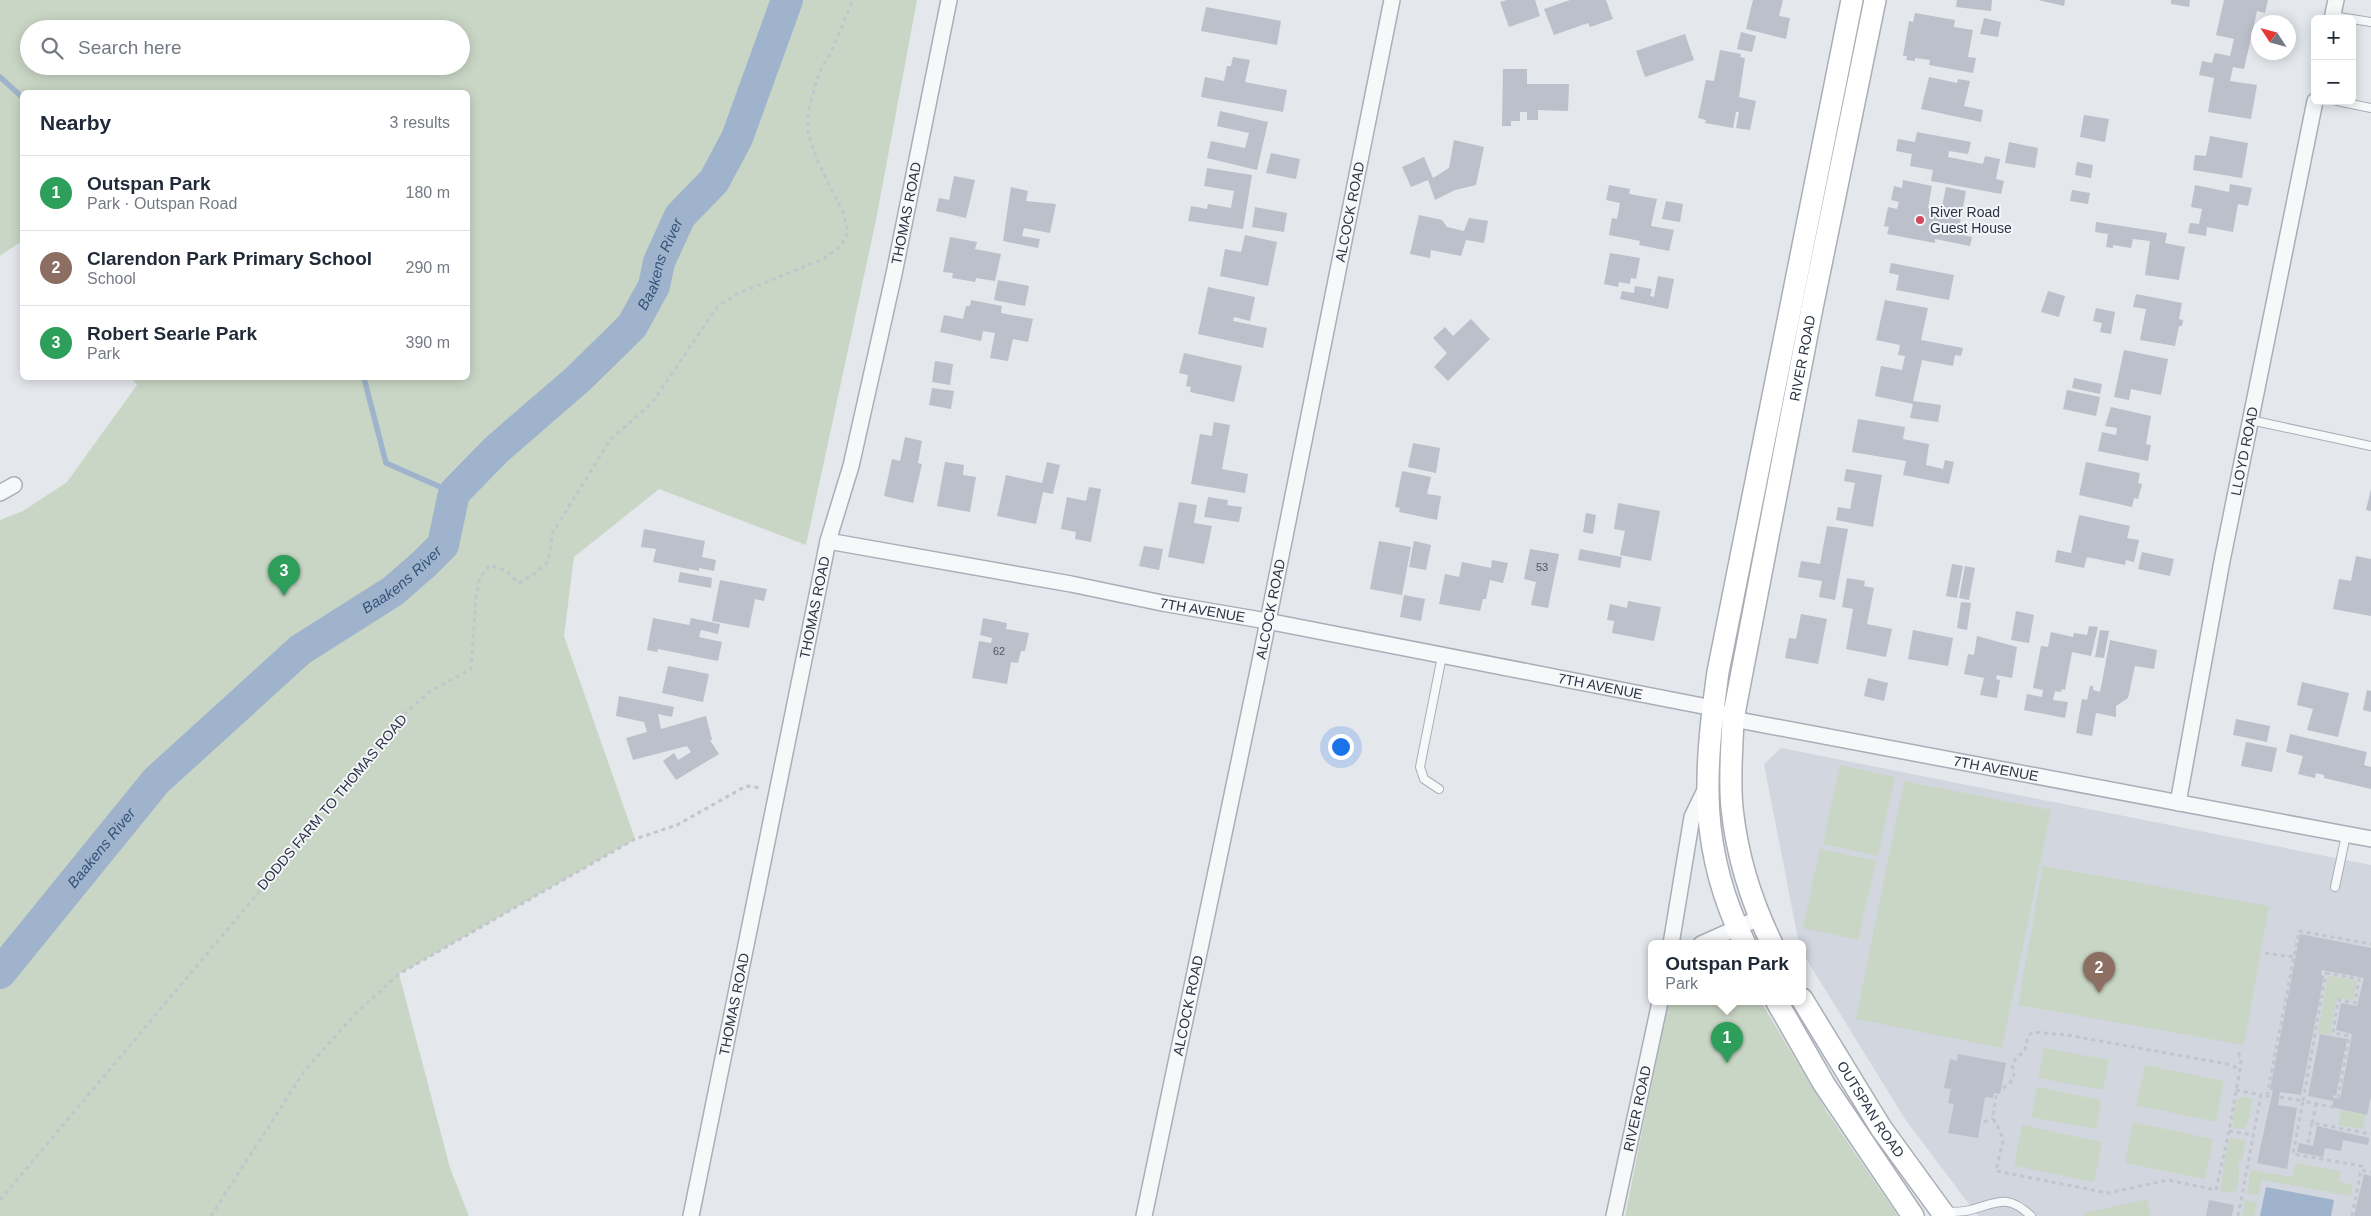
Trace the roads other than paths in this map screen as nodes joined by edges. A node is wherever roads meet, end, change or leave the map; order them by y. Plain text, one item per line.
1 (949, 0) edge
2 (1392, 0) edge
3 (1852, 0) edge
4 (1875, 0) edge
5 (2336, 0) edge
6 (2333, 15) edge
7 (2356, 20) edge
8 (2371, 22) edge
9 (2314, 105) edge
10 (2356, 105) edge
11 (2371, 108) edge
12 (1820, 161) junction
13 (1841, 165) junction
14 (1773, 395) junction
15 (1794, 399) junction
16 (2250, 420) junction
17 (2371, 446) edge
18 (14, 486) dead end
19 (0, 493) edge
20 (828, 541) junction
21 (1267, 621) junction
22 (1442, 656) junction
23 (1713, 708) junction
24 (1733, 719) junction
25 (1706, 788) junction
26 (1439, 789) dead end
27 (2178, 803) junction
28 (2346, 835) junction
29 (2371, 839) edge
30 (2335, 887) dead end
31 (1759, 918) junction
32 (1741, 937) edge
33 (1672, 940) edge
34 (1724, 940) edge
35 (1770, 940) edge
36 (1659, 1005) edge
37 (1779, 1005) edge
38 (1806, 1005) edge
39 (1943, 1214) edge
40 (691, 1216) edge
41 (1144, 1216) edge
42 (1614, 1216) edge
43 (1913, 1216) edge
44 (2031, 1216) edge

1 - 20 street, THOMAS ROAD
2 - 21 street, ALCOCK ROAD
3 - 12 main road, RIVER ROAD
4 - 13 main road, RIVER ROAD
5 - 6 street
7 - 8 lane
9 - 16 street, LLOYD ROAD
10 - 11 lane
12 - 13 main road
12 - 14 main road, RIVER ROAD
13 - 15 main road, RIVER ROAD
14 - 15 main road
14 - 23 main road, RIVER ROAD
15 - 24 main road, RIVER ROAD
16 - 17 lane
16 - 27 street, LLOYD ROAD
18 - 19 street
20 - 21 street, 7TH AVENUE
20 - 40 street, THOMAS ROAD
21 - 22 street, 7TH AVENUE
21 - 41 street, ALCOCK ROAD
22 - 23 street, 7TH AVENUE
22 - 26 lane
23 - 24 street, 7TH AVENUE
23 - 25 main road
24 - 27 street, 7TH AVENUE
24 - 31 main road
25 - 32 main road
25 - 33 street
27 - 28 street, 7TH AVENUE
28 - 29 street, 7TH AVENUE
28 - 30 lane
31 - 32 street
31 - 35 main road
32 - 34 street
36 - 42 street, RIVER ROAD
37 - 43 main road, OUTSPAN ROAD
38 - 39 main road, OUTSPAN ROAD
39 - 44 lane

